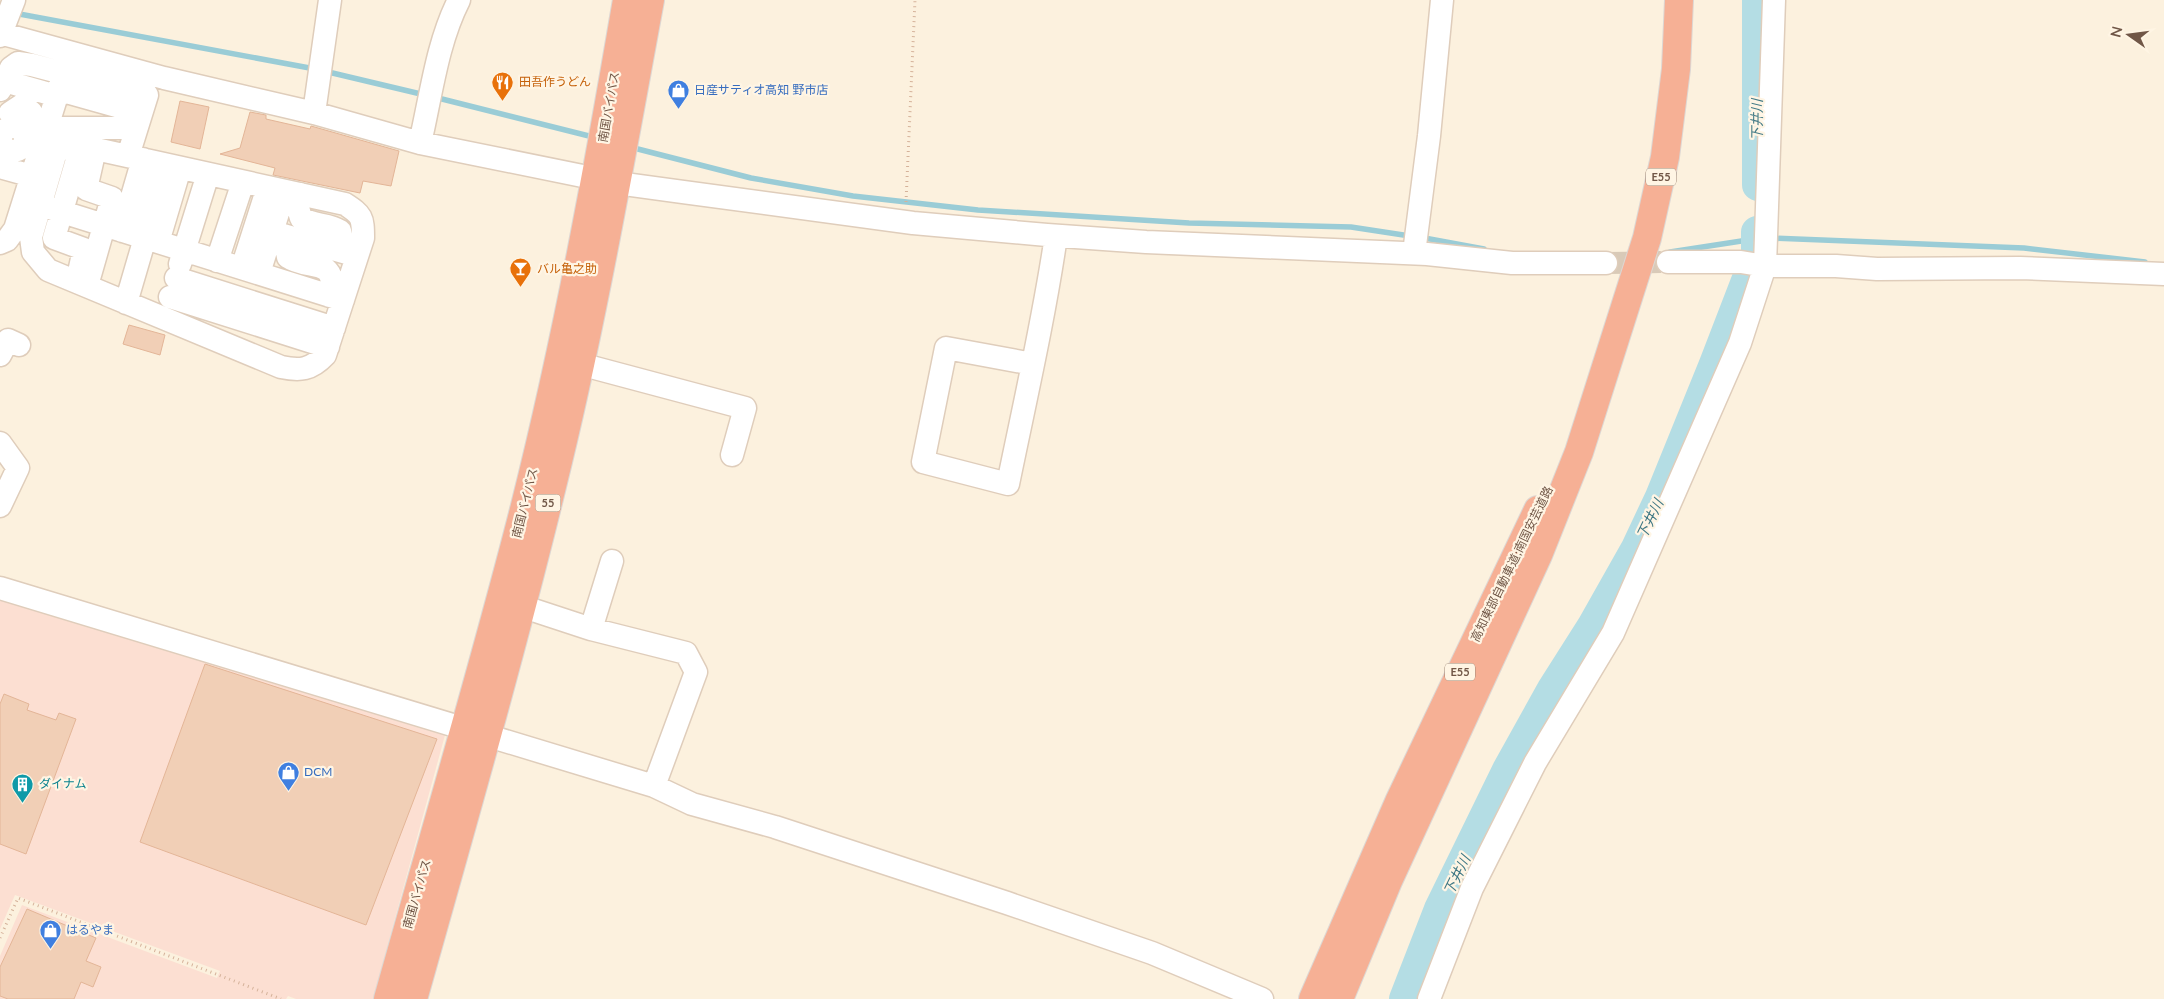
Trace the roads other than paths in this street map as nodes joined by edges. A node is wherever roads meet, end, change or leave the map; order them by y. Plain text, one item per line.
1 (14, 0) edge
2 (330, 0) edge
3 (459, 0) edge
4 (627, 0) edge
5 (650, 0) edge
6 (1442, 0) edge
7 (1679, 0) edge
8 (1774, 0) edge
9 (0, 34) edge
10 (164, 78) junction
11 (2, 86) edge
12 (60, 87) junction
13 (16, 112) edge
14 (314, 113) junction
15 (139, 120) junction
16 (47, 128) junction
17 (420, 143) junction
18 (88, 148) junction
19 (150, 161) junction
20 (3, 165) edge
21 (208, 174) junction
22 (32, 176) junction
23 (607, 180) junction
24 (242, 182) junction
25 (285, 191) junction
26 (40, 205) junction
27 (62, 212) junction
28 (5, 231) edge
29 (131, 234) junction
30 (279, 234) junction
31 (1056, 236) junction
32 (184, 250) junction
33 (1414, 253) junction
34 (351, 254) junction
35 (217, 260) junction
36 (1668, 262) tunnel mouth
37 (1606, 263) tunnel mouth
38 (1765, 266) junction
39 (250, 271) junction
40 (2164, 274) edge
41 (87, 286) junction
42 (170, 298) junction
43 (337, 298) junction
44 (126, 302) junction
45 (331, 337) junction
46 (1614, 348) junction
47 (580, 364) junction
48 (1033, 364) junction
49 (0, 443) edge
50 (732, 455) dead end
51 (0, 506) edge
52 (612, 562) dead end
53 (0, 588) edge
54 (521, 606) junction
55 (591, 629) junction
56 (475, 732) junction
57 (654, 786) junction
58 (388, 999) edge
59 (413, 999) edge
60 (1262, 999) edge
61 (1313, 999) edge
62 (1338, 999) edge
63 (1429, 999) edge

1 - 9 street
2 - 14 street
3 - 17 street
4 - 23 highway, 南国バイパス / 55
5 - 23 highway, 南国バイパス / 55
6 - 33 street
7 - 46 highway, 高知東部自動車道;南国安芸道路 / E55
8 - 38 street
9 - 10 street
10 - 14 street
10 - 19 street
11 - 12 street
11 - 13 street
12 - 13 street
12 - 15 street
12 - 16 street
13 - 20 street
14 - 17 street
15 - 16 street
15 - 19 street
16 - 22 street
17 - 23 street
18 - 19 street
18 - 26 street
18 - 27 street
18 - 29 street
19 - 21 street
19 - 29 street
19 - 29 street
20 - 22 street
21 - 24 street
21 - 32 street
22 - 28 street
23 - 31 street
23 - 47 highway, 南国バイパス / 55
23 - 56 highway, 南国バイパス / 55
24 - 25 street
24 - 35 street
25 - 30 street
25 - 34 street
25 - 39 street
26 - 27 street
26 - 41 street
27 - 29 street
27 - 41 street
29 - 32 street
29 - 41 street
29 - 44 street
30 - 34 street
30 - 39 street
30 - 43 street
31 - 33 street
31 - 48 street
32 - 35 street
32 - 42 street
33 - 37 street
34 - 43 street
35 - 39 street
36 - 38 street
38 - 40 street
38 - 63 street
39 - 43 street
41 - 44 street
42 - 44 street
42 - 45 street
42 - 45 street
43 - 45 street
46 - 61 highway, 高知東部自動車道;南国安芸道路 / E55
46 - 62 highway, 高知東部自動車道;南国安芸道路 / E55
47 - 50 street
47 - 54 highway, 南国バイパス / 55
48 - 48 street
49 - 51 street
52 - 55 street
53 - 56 street
54 - 55 street
54 - 56 highway, 南国バイパス / 55
55 - 57 street
56 - 57 street
56 - 58 highway, 南国バイパス / 55
56 - 59 highway, 南国バイパス / 55
57 - 60 street

